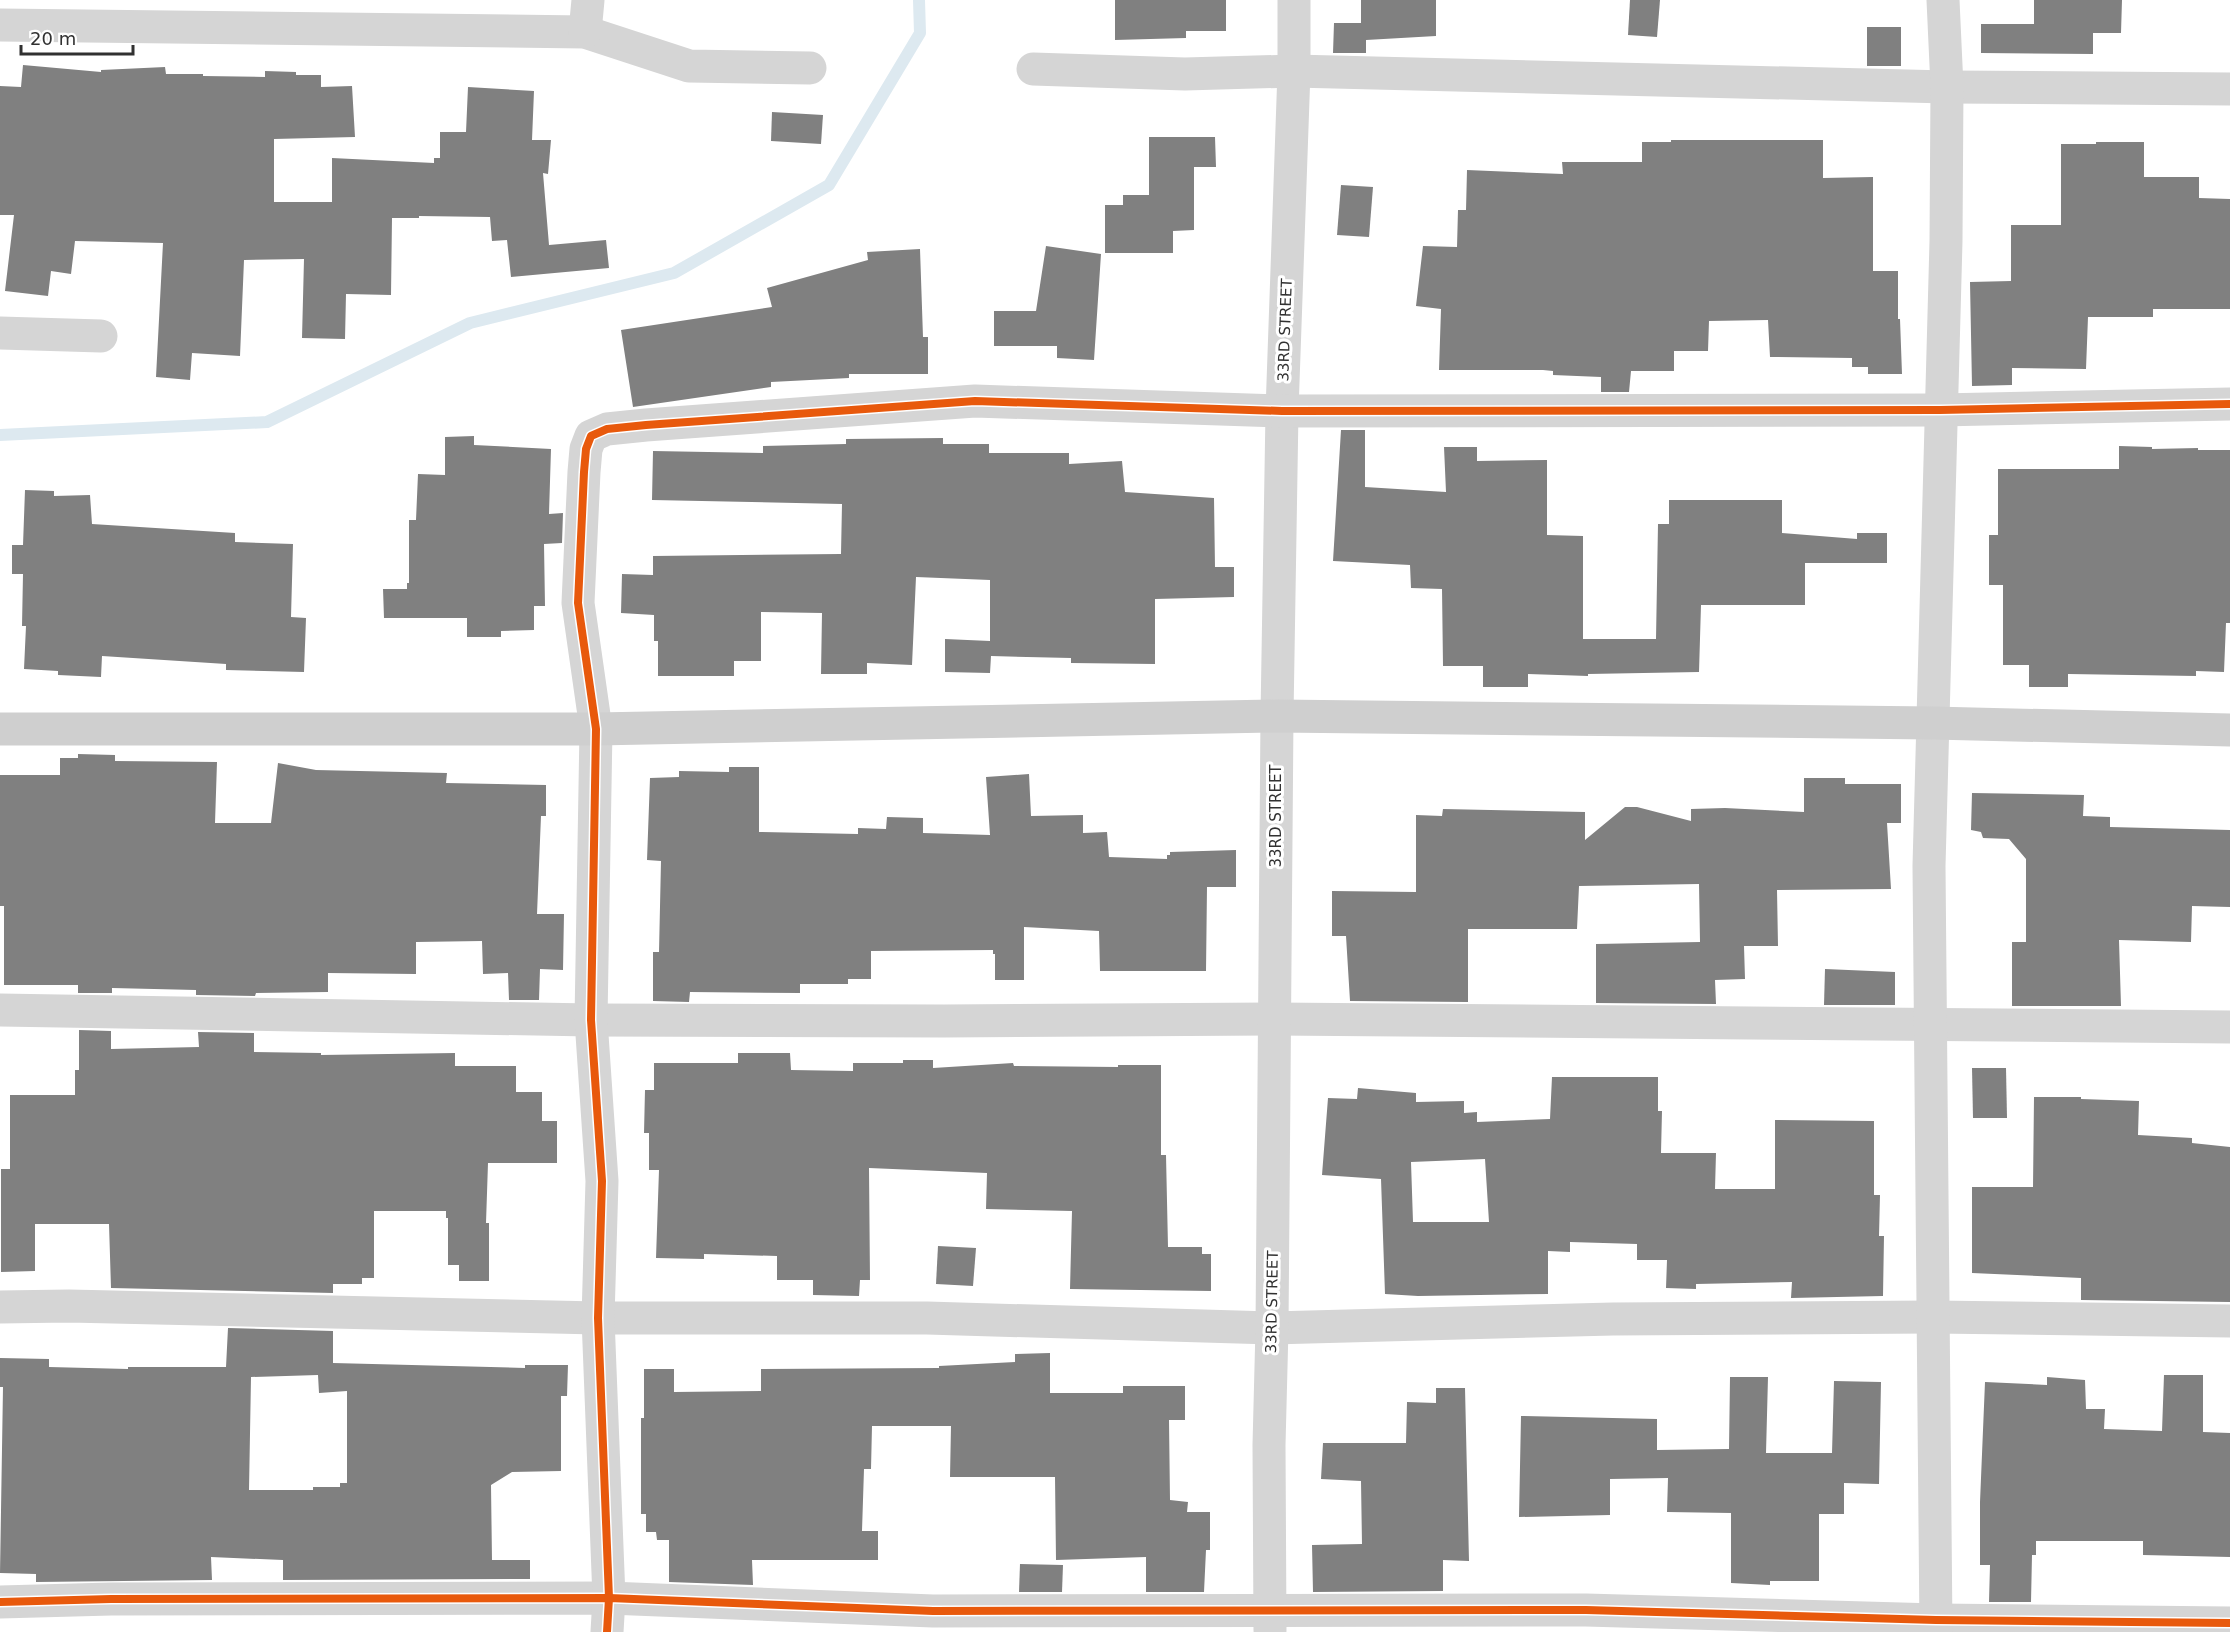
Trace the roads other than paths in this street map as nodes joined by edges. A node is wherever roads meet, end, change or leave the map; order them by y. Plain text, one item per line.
1 (588, 0) edge
2 (1294, 0) edge
3 (1943, 0) edge
4 (0, 25) edge
5 (585, 32) junction
6 (810, 68) dead end
7 (1033, 69) dead end
8 (1294, 71) junction
9 (1947, 87) junction
10 (2230, 89) edge
11 (0, 333) edge
12 (101, 336) dead end
13 (2230, 404) edge
14 (1940, 410) junction
15 (1282, 411) junction
16 (1277, 716) junction
17 (1933, 723) junction
18 (0, 729) edge
19 (596, 729) junction
20 (2230, 730) edge
21 (0, 1011) edge
22 (1274, 1019) junction
23 (591, 1020) junction
24 (1930, 1025) junction
25 (2230, 1027) edge
26 (0, 1307) edge
27 (1933, 1317) junction
28 (598, 1318) junction
29 (2230, 1321) edge
30 (1272, 1328) junction
31 (609, 1598) junction
32 (0, 1602) edge
33 (1270, 1621) edge
34 (2230, 1623) edge
35 (1936, 1626) edge
36 (607, 1632) edge

1 - 5 street
2 - 8 street, 33RD STREET
3 - 9 street
4 - 5 street
5 - 6 street
7 - 8 street
8 - 9 street
8 - 15 street, 33RD STREET
9 - 10 street
9 - 14 street
11 - 12 street
13 - 14 street
14 - 15 street
14 - 17 street
15 - 16 street, 33RD STREET
15 - 19 street
16 - 17 street
16 - 19 street
16 - 22 street, 33RD STREET
17 - 20 street
17 - 24 street
18 - 19 street
19 - 23 street
21 - 23 street
22 - 23 street
22 - 24 street
22 - 30 street, 33RD STREET
23 - 28 street
24 - 25 street
24 - 27 street
26 - 28 street
27 - 29 street
27 - 30 street
27 - 35 street
28 - 30 street
28 - 31 street
30 - 33 street, 33RD STREET
31 - 32 street
31 - 33 street
31 - 36 street
33 - 35 street
34 - 35 street

